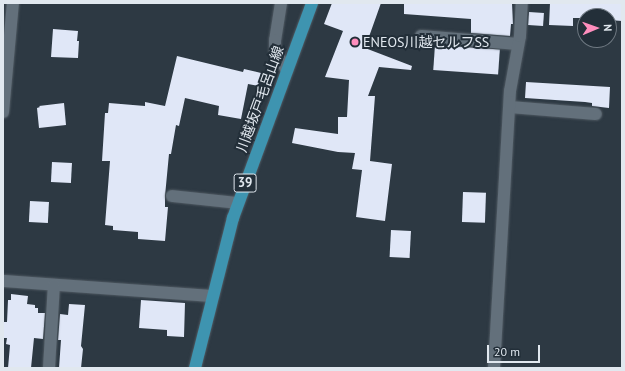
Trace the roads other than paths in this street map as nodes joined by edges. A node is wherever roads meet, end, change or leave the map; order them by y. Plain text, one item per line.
1 (13, 3) edge
2 (281, 3) edge
3 (312, 3) edge
4 (522, 3) edge
5 (422, 36) dead end
6 (518, 44) junction
7 (286, 69) junction
8 (510, 107) junction
9 (3, 112) edge
10 (596, 114) dead end
11 (172, 196) dead end
12 (238, 203) junction
13 (3, 281) edge
14 (54, 285) junction
15 (212, 296) junction
16 (48, 368) edge
17 (195, 368) edge
18 (494, 368) edge

1 - 9 street
2 - 7 street
3 - 7 main road, 川越坂戸毛呂山線 / 39
4 - 6 street
5 - 6 street
6 - 8 street
7 - 12 main road, 川越坂戸毛呂山線 / 39
8 - 10 street
8 - 18 street
11 - 12 street
12 - 15 main road, 川越坂戸毛呂山線 / 39
13 - 14 street
14 - 15 street
14 - 16 street
15 - 17 main road, 川越坂戸毛呂山線 / 39

